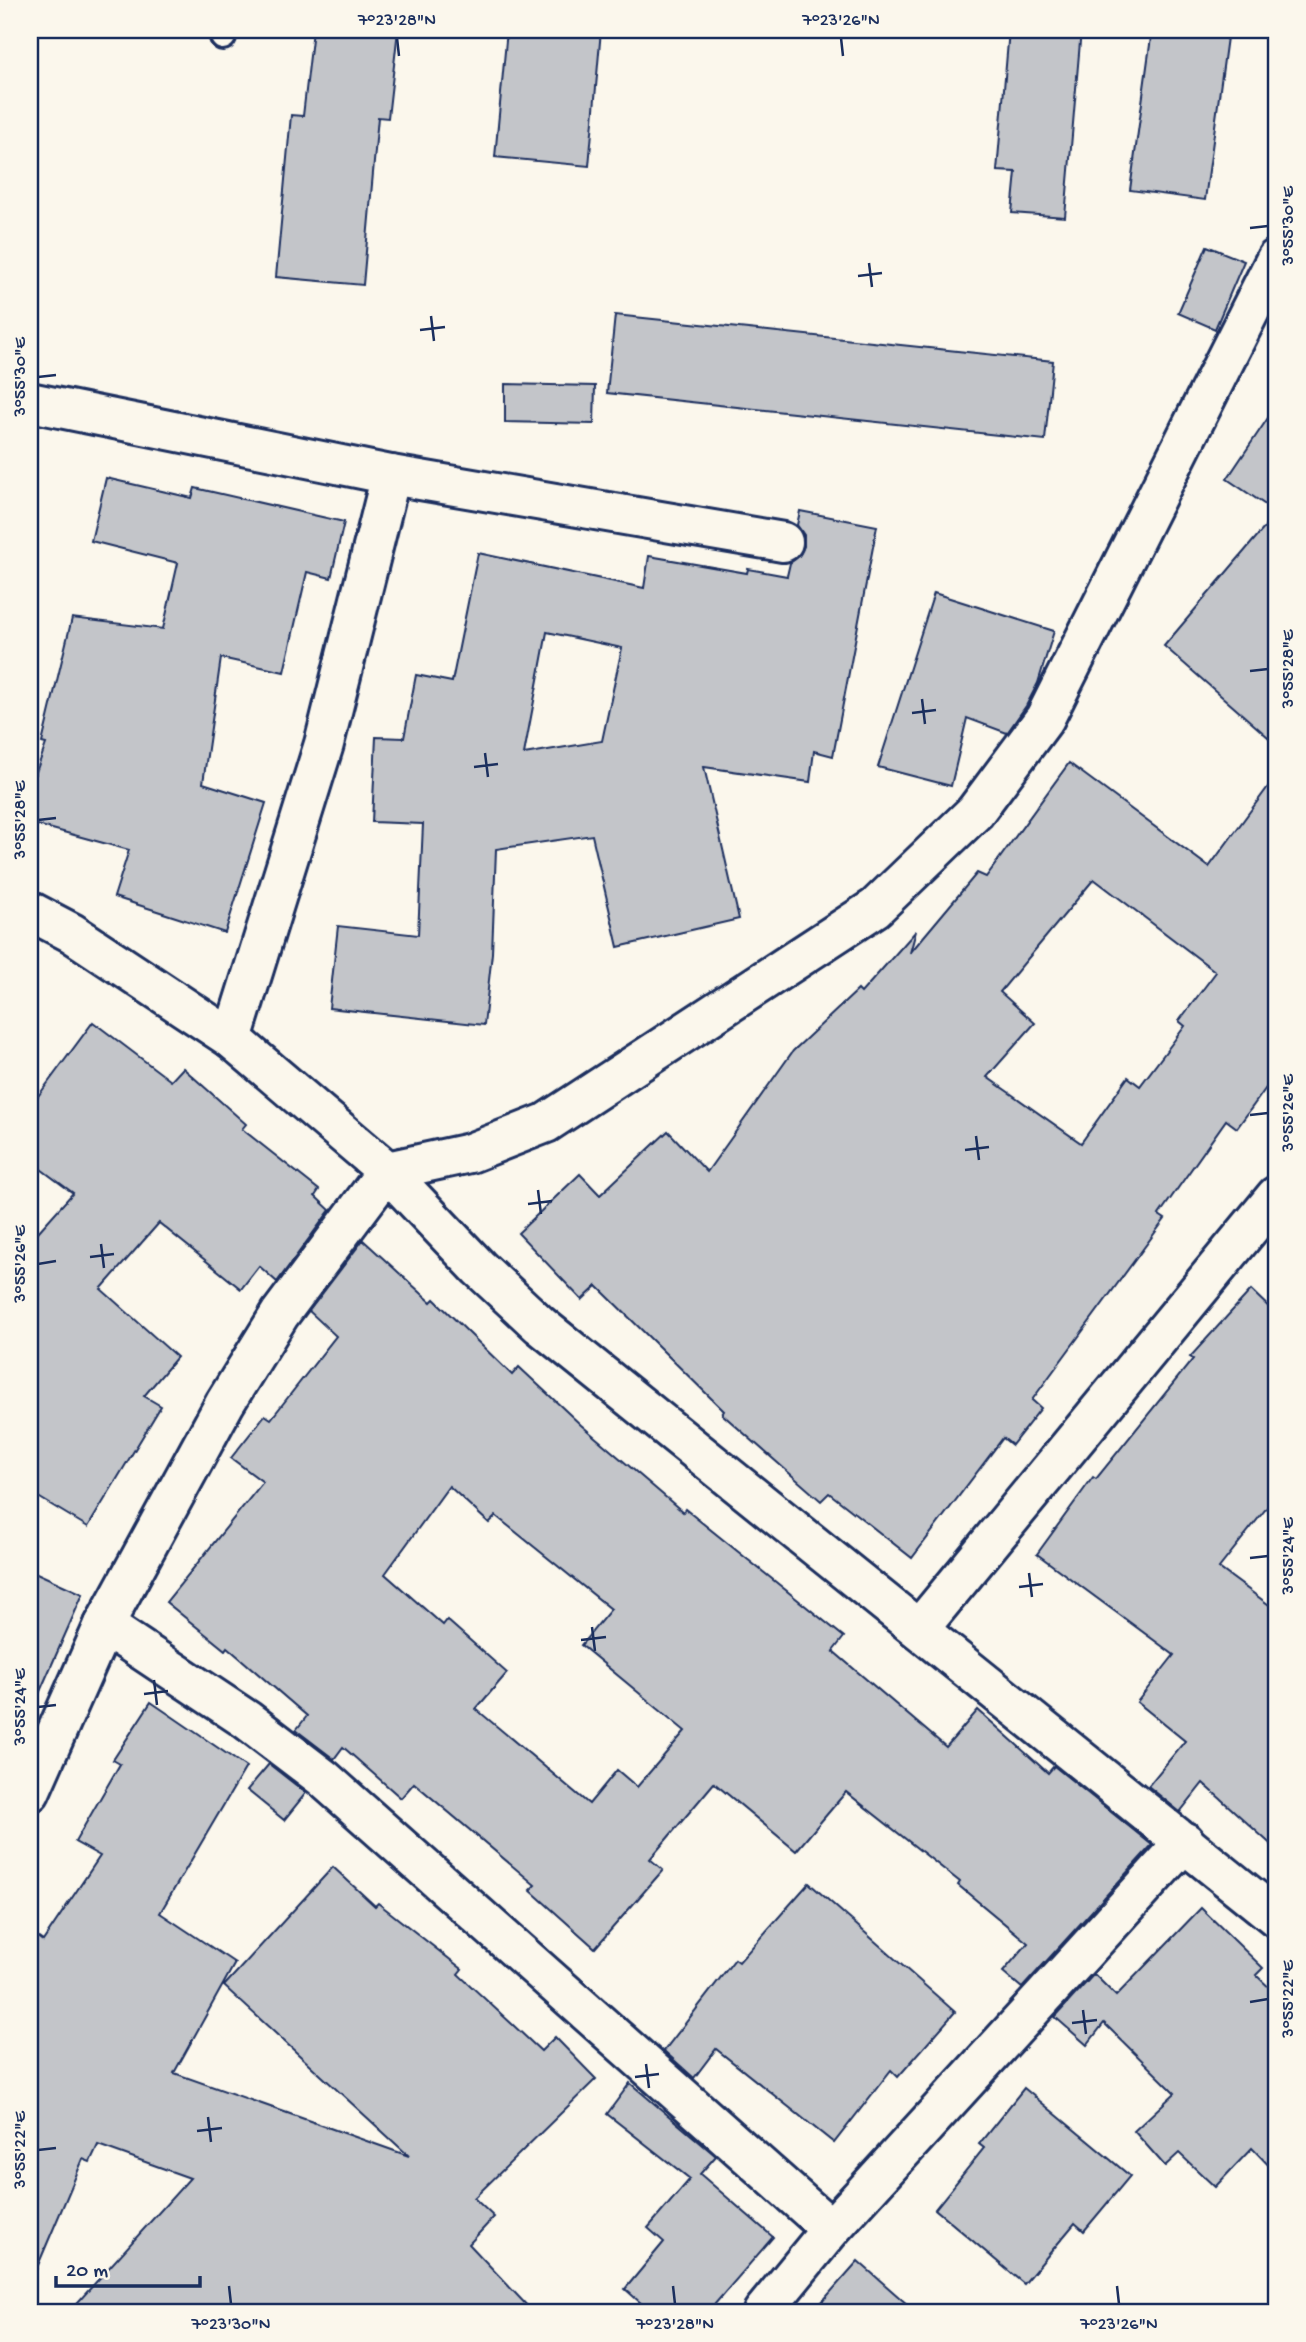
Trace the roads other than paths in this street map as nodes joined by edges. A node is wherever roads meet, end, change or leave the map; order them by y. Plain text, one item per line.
1 (1276, 259) edge
2 (30, 402) edge
3 (391, 475) junction
4 (783, 542) dead end
5 (30, 911) edge
6 (232, 1039) junction
7 (387, 1171) junction
8 (1276, 1196) edge
9 (104, 1625) junction
10 (919, 1629) junction
11 (30, 1792) edge
12 (1185, 1842) junction
13 (1276, 1917) edge
14 (831, 2229) junction
15 (763, 2312) edge

1 - 7 street
2 - 3 street
3 - 4 street
3 - 6 street
5 - 6 street
6 - 7 street
7 - 9 street
7 - 10 street
8 - 10 street
9 - 11 street
9 - 14 street
10 - 12 street
12 - 13 street
12 - 14 street
14 - 15 street

